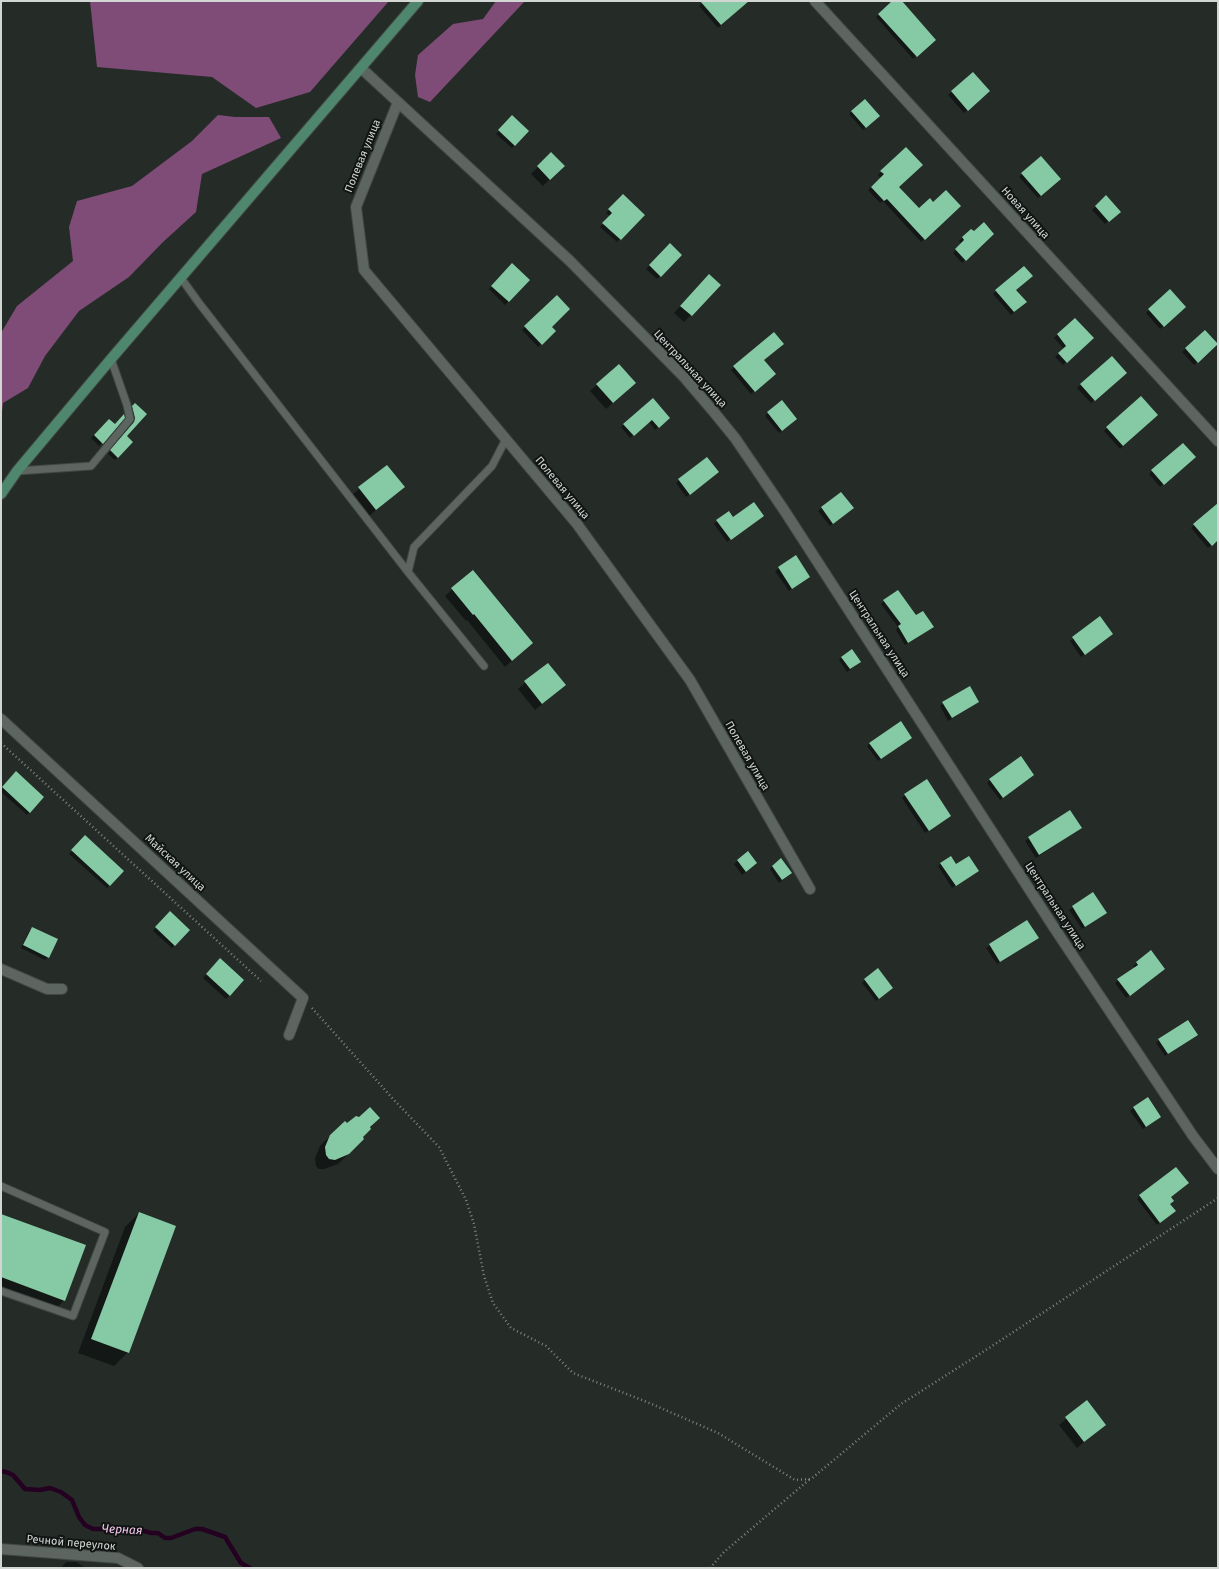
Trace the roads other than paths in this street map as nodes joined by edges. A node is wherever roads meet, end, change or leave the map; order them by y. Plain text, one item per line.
1 (418, 1) edge
2 (814, 1) edge
3 (361, 68) junction
4 (398, 102) junction
5 (181, 278) junction
6 (111, 359) junction
7 (506, 439) junction
8 (1218, 441) edge
9 (17, 471) junction
10 (1, 494) edge
11 (408, 572) junction
12 (484, 666) dead end
13 (1, 719) edge
14 (810, 889) dead end
15 (1, 969) edge
16 (62, 989) dead end
17 (289, 1035) dead end
18 (1218, 1169) edge
19 (1, 1186) edge
20 (1, 1291) edge
21 (1, 1549) edge
22 (138, 1568) edge

1 - 3 main road
2 - 8 street, Новая улица
3 - 4 street, Центральная улица
3 - 5 main road
4 - 7 street, Полевая улица
4 - 18 street, Центральная улица
5 - 6 main road
5 - 11 lane
6 - 9 main road
6 - 9 lane
7 - 11 lane
7 - 14 street, Полевая улица
9 - 10 main road
11 - 12 lane
13 - 17 street, Майская улица
15 - 16 street
19 - 20 lane
21 - 22 street, Речной переулок

